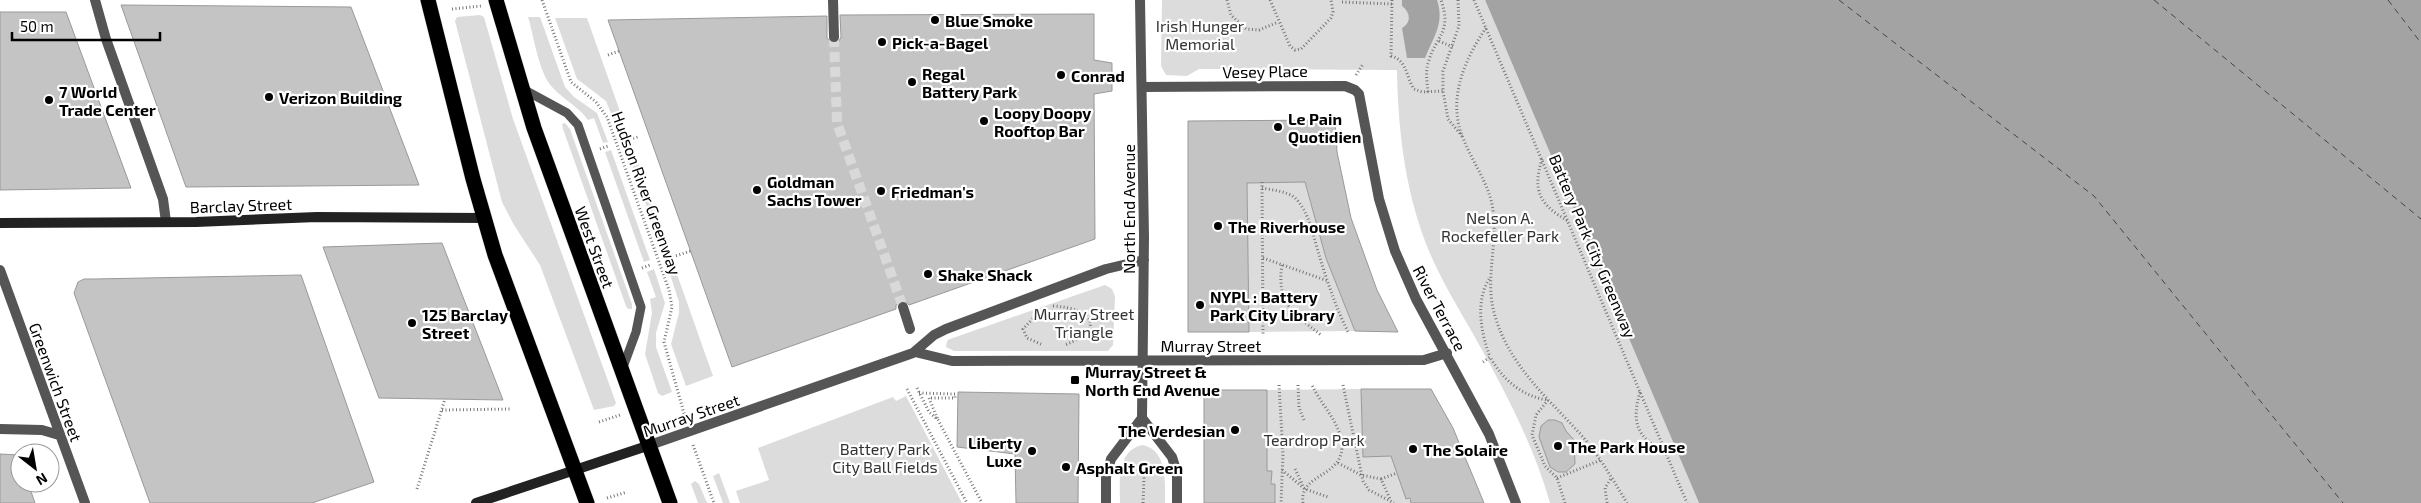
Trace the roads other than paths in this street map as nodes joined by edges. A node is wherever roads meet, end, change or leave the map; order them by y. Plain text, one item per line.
1 (95, 0) edge
2 (428, 0) edge
3 (496, 0) edge
4 (833, 0) edge
5 (1140, 0) edge
6 (834, 37) tunnel mouth
7 (1142, 87) junction
8 (521, 88) junction
9 (1365, 118) joint
10 (484, 218) junction
11 (166, 222) junction
12 (0, 223) edge
13 (1144, 260) junction
14 (0, 270) edge
15 (903, 307) tunnel mouth
16 (910, 329) dead end
17 (915, 352) junction
18 (1447, 353) junction
19 (1142, 361) junction
20 (622, 371) junction
21 (1142, 418) junction
22 (0, 429) edge
23 (59, 435) junction
24 (650, 445) junction
25 (574, 470) junction
26 (85, 503) edge
27 (476, 503) edge
28 (587, 503) edge
29 (670, 503) edge
30 (1106, 503) edge
31 (1177, 503) edge
32 (1516, 503) edge

1 - 11 street
2 - 10 highway
3 - 8 highway, West Street
4 - 6 street
5 - 7 street, North End Avenue
7 - 9 street, Vesey Place
7 - 13 street, North End Avenue
8 - 20 highway, West Street
8 - 20 lane
9 - 18 street, River Terrace
10 - 11 main road, Barclay Street
10 - 25 highway
11 - 12 main road, Barclay Street
13 - 17 street, Murray Street
13 - 19 street, North End Avenue
14 - 23 street, Greenwich Street
15 - 16 street
17 - 19 street, Murray Street
17 - 24 street, Murray Street
18 - 19 street, Murray Street
18 - 32 street, River Terrace
19 - 21 street, North End Avenue
20 - 24 highway, West Street
21 - 30 street
21 - 31 street
22 - 23 street
23 - 26 street, Greenwich Street
24 - 25 main road, Murray Street
24 - 29 highway, West Street
25 - 27 main road, Murray Street
25 - 28 highway

